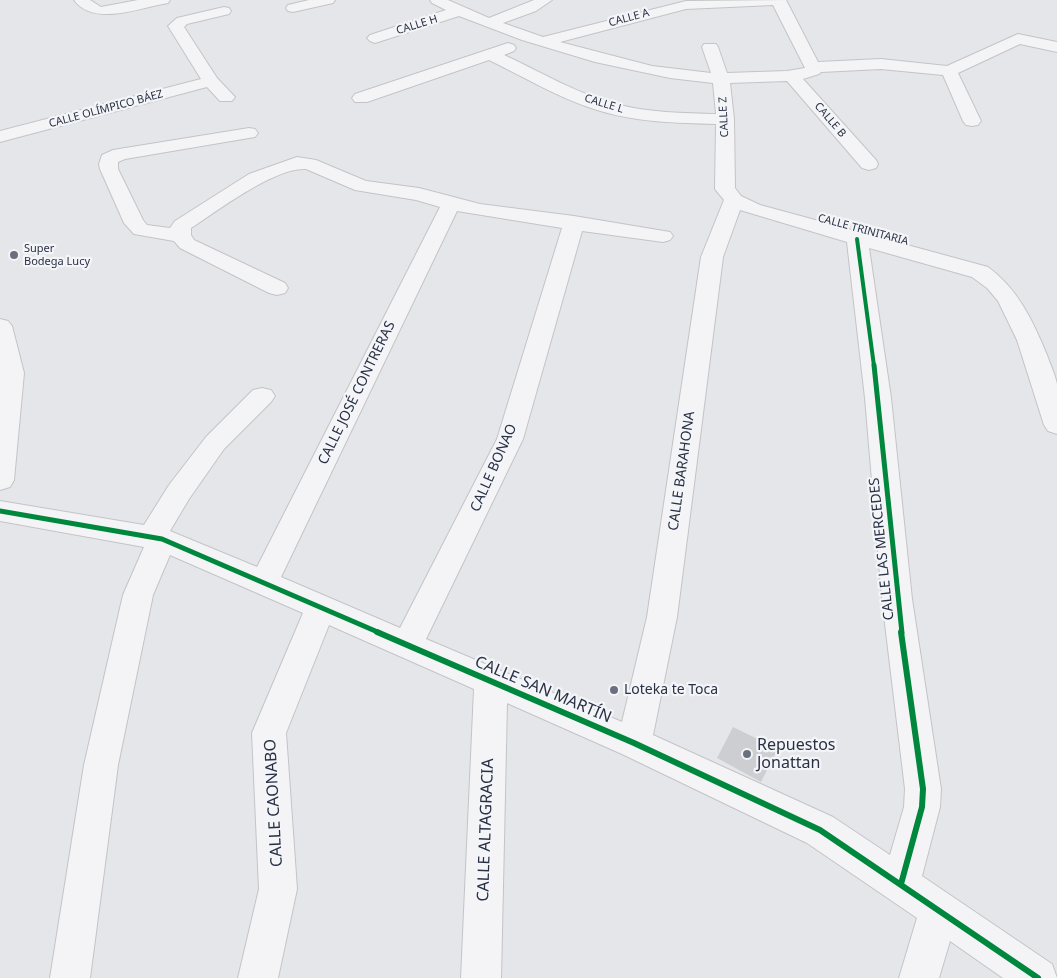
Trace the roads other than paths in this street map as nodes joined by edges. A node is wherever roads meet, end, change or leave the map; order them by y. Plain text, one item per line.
1 (81, 0) edge
2 (163, 0) edge
3 (328, 0) edge
4 (437, 0) edge
5 (545, 0) edge
6 (778, 0) edge
7 (293, 8) dead end
8 (224, 11) dead end
9 (459, 11) junction
10 (489, 23) junction
11 (374, 38) dead end
12 (535, 40) junction
13 (710, 47) dead end
14 (1057, 47) edge
15 (492, 55) junction
16 (813, 67) junction
17 (948, 71) junction
18 (791, 76) junction
19 (722, 78) junction
20 (211, 80) junction
21 (226, 97) dead end
22 (360, 98) dead end
23 (725, 119) junction
24 (972, 121) dead end
25 (249, 133) dead end
26 (0, 137) edge
27 (869, 164) dead end
28 (730, 195) junction
29 (451, 204) junction
30 (574, 222) junction
31 (181, 236) junction
32 (663, 236) dead end
33 (858, 239) junction
34 (277, 288) dead end
35 (0, 326) edge
36 (262, 396) dead end
37 (1057, 422) edge
38 (0, 480) edge
39 (0, 511) edge
40 (157, 538) junction
41 (264, 582) junction
42 (320, 606) junction
43 (407, 646) junction
44 (491, 682) junction
45 (634, 743) junction
46 (901, 884) junction
47 (938, 909) junction
48 (70, 978) edge
49 (258, 978) edge
50 (481, 978) edge
51 (919, 978) edge
52 (1038, 978) edge

1 - 2 street
3 - 7 street
4 - 9 street
5 - 10 street
6 - 12 street, CALLE A
6 - 16 street
8 - 20 street
9 - 10 street
9 - 11 street, CALLE H
10 - 12 street
12 - 15 street, CALLE A
12 - 19 street
13 - 19 street, CALLE Z
14 - 17 street
15 - 22 street, CALLE A
15 - 23 street, CALLE L
16 - 17 street
16 - 18 street
17 - 24 street
18 - 19 street
18 - 27 street, CALLE B
19 - 23 street, CALLE Z
20 - 21 street
20 - 26 street, CALLE OLÍMPICO BÁEZ
23 - 28 street, CALLE Z
25 - 31 street
28 - 33 street, CALLE TRINITARIA
28 - 45 street, CALLE BARAHONA
29 - 30 street
29 - 31 street
29 - 41 street, CALLE JOSÉ CONTRERAS
30 - 32 street
30 - 43 street, CALLE BONAO
31 - 34 street
33 - 37 street, CALLE TRINITARIA
33 - 46 street, CALLE LAS MERCEDES
35 - 38 street
36 - 40 street
39 - 40 street, CALLE SAN MARTÍN
40 - 41 street, CALLE SAN MARTÍN
40 - 48 street
41 - 42 street, CALLE SAN MARTÍN
42 - 43 street, CALLE SAN MARTÍN
42 - 49 street, CALLE CAONABO
43 - 44 street, CALLE SAN MARTÍN
44 - 45 street, CALLE SAN MARTÍN
44 - 50 street, CALLE ALTAGRACIA
45 - 46 street, CALLE SAN MARTÍN
46 - 47 street, CALLE SAN MARTÍN
47 - 51 street
47 - 52 street, CALLE SAN MARTÍN

